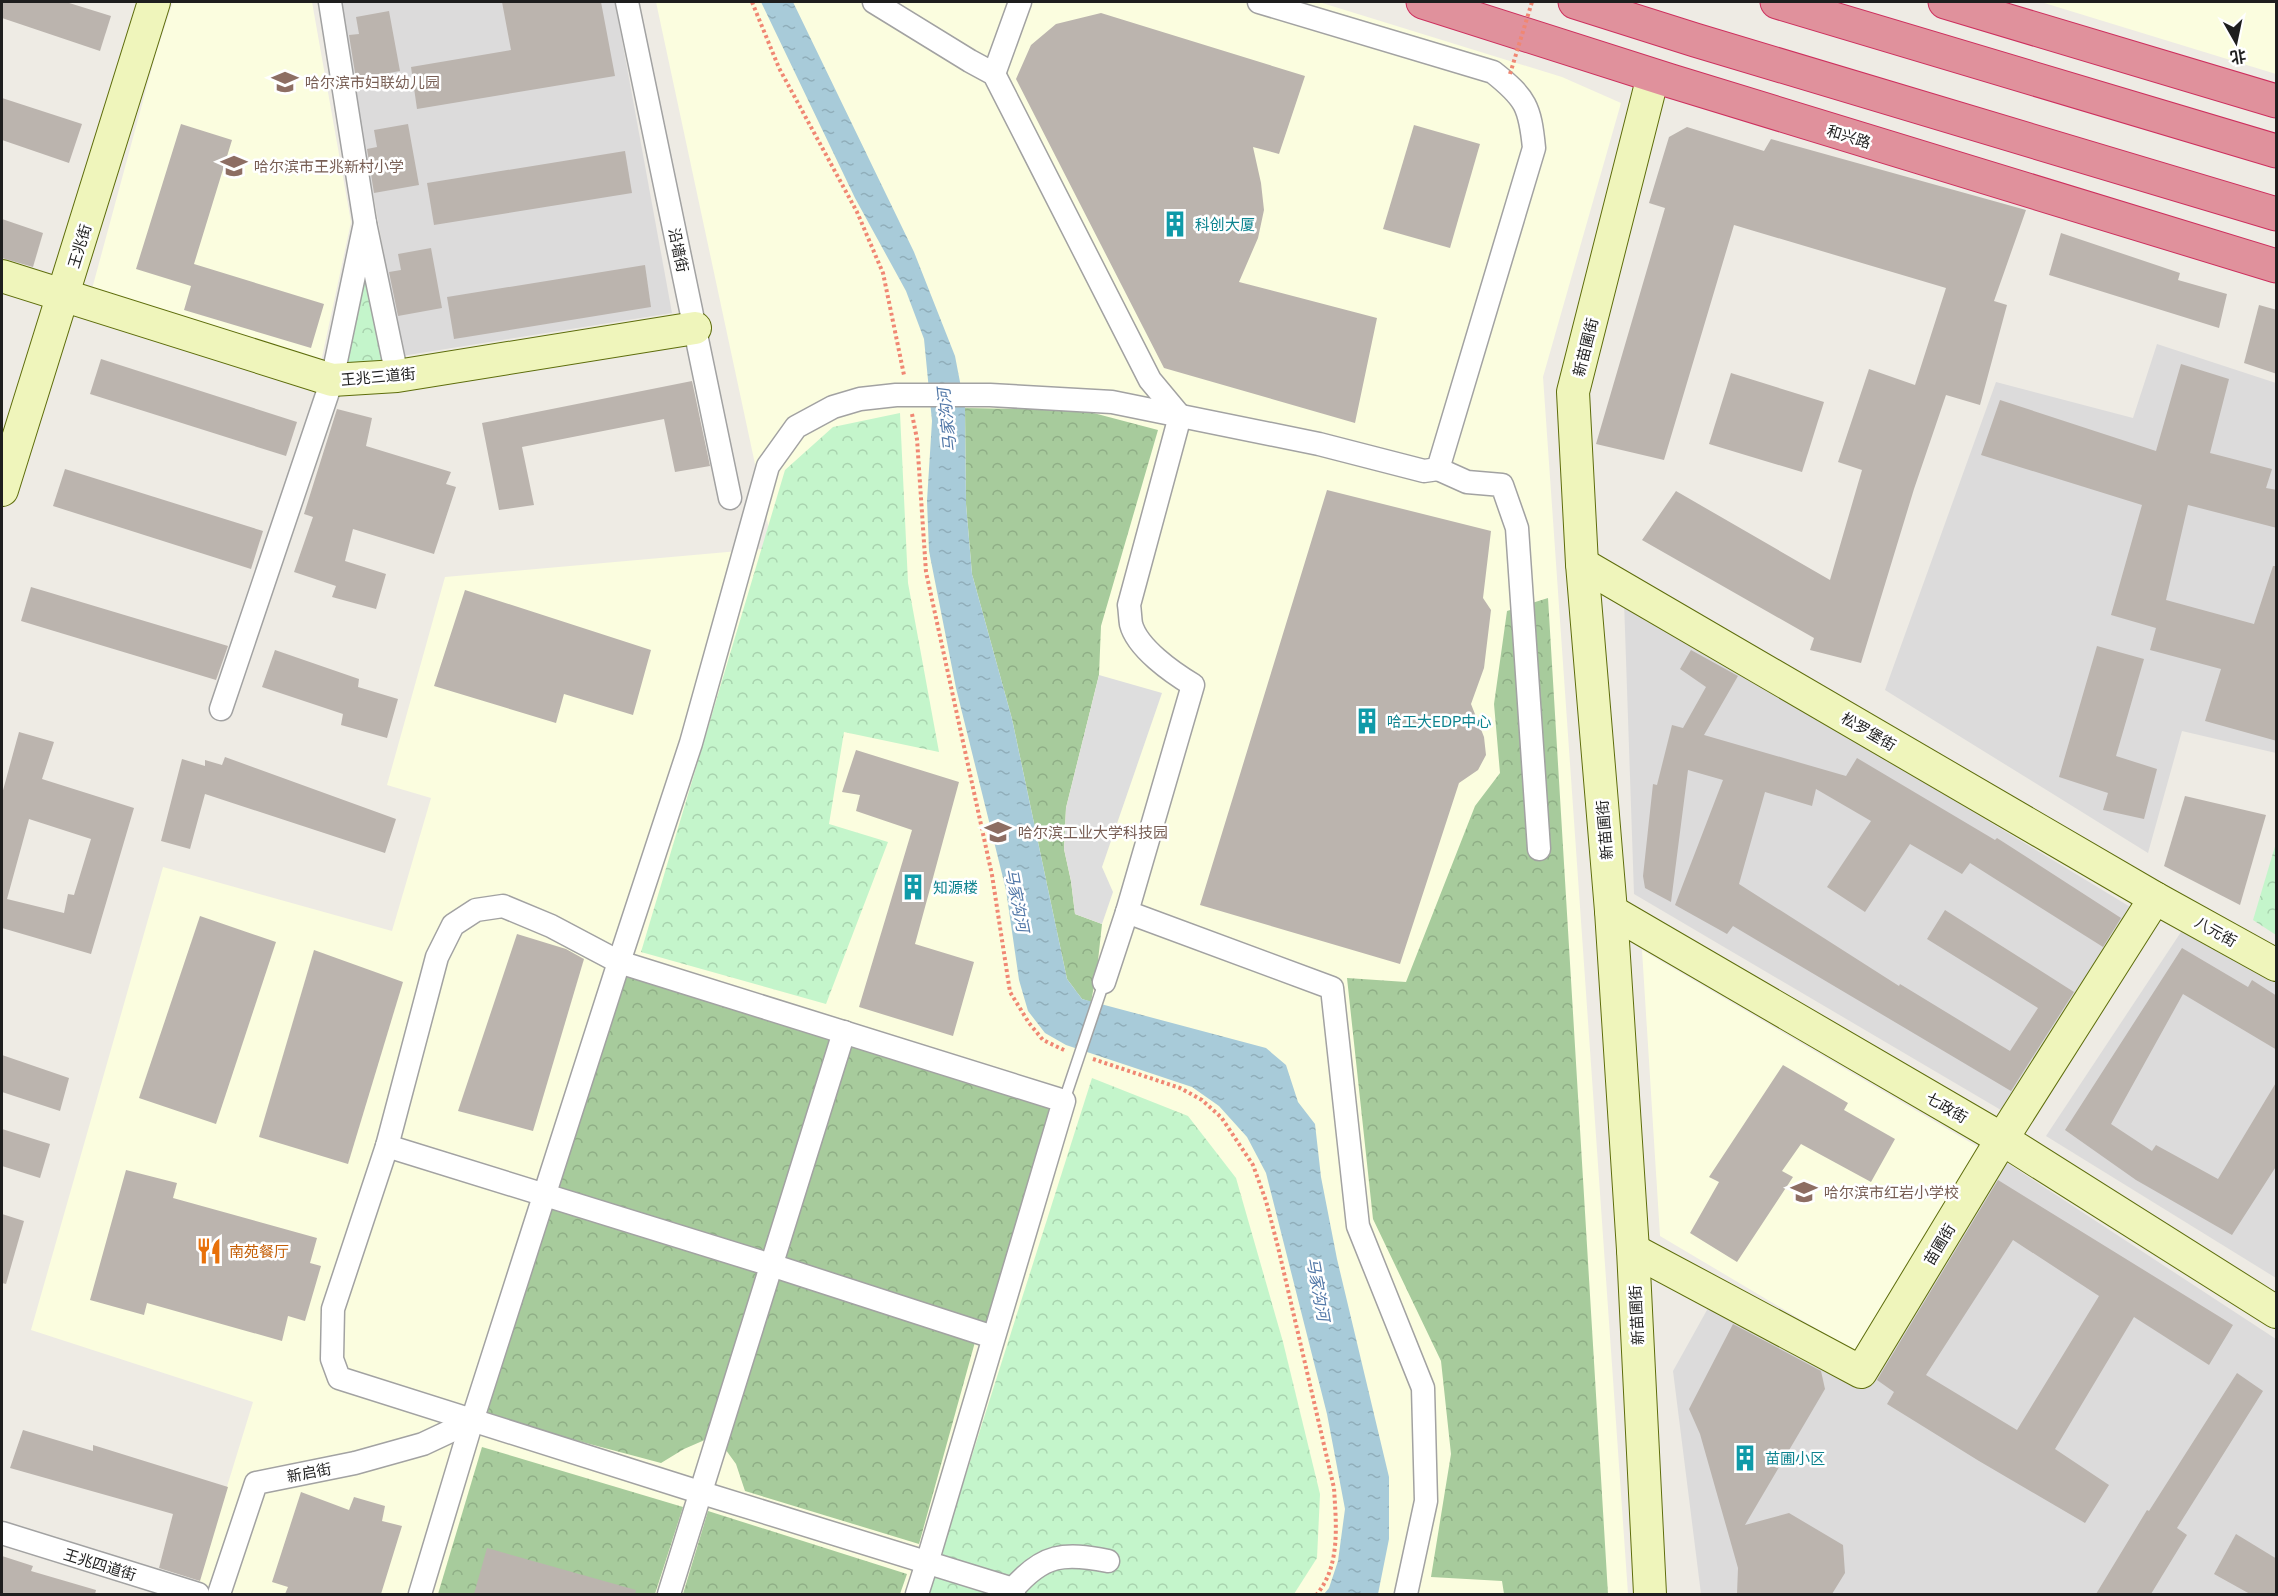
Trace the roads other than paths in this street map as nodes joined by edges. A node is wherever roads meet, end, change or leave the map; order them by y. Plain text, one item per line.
1 (154, 2) edge
2 (330, 2) edge
3 (627, 2) edge
4 (874, 2) edge
5 (1020, 2) edge
6 (1259, 2) edge
7 (1423, 2) edge
8 (1575, 2) edge
9 (1777, 2) edge
10 (1945, 2) edge
11 (994, 74) junction
12 (1662, 78) junction
13 (2277, 101) edge
14 (2277, 151) edge
15 (2277, 214) edge
16 (365, 223) junction
17 (2277, 266) edge
18 (2, 276) edge
19 (64, 296) junction
20 (695, 328) junction
21 (397, 376) junction
22 (332, 380) junction
23 (1180, 416) junction
24 (1438, 469) junction
25 (2, 490) edge
26 (730, 498) dead end
27 (1590, 568) junction
28 (222, 709) dead end
29 (1539, 849) dead end
30 (2155, 898) junction
31 (1127, 912) junction
32 (1616, 914) junction
33 (619, 962) junction
34 (2277, 965) edge
35 (1104, 982) joint
36 (844, 1032) junction
37 (1064, 1101) junction
38 (2002, 1139) junction
39 (387, 1146) junction
40 (544, 1195) junction
41 (1638, 1254) junction
42 (771, 1265) junction
43 (2277, 1312) edge
44 (993, 1337) junction
45 (472, 1421) junction
46 (700, 1492) junction
47 (2, 1533) edge
48 (1108, 1561) dead end
49 (927, 1563) junction
50 (1013, 1592) edge
51 (198, 1594) edge
52 (219, 1594) edge
53 (420, 1594) edge
54 (669, 1594) edge
55 (917, 1594) edge
56 (1406, 1594) edge
57 (1650, 1594) edge
58 (1668, 1594) edge

1 - 19 street, 王兆街
2 - 16 street
3 - 20 street, 沿墙街
4 - 11 street
5 - 11 street
6 - 24 street
7 - 12 highway, 和兴路
8 - 15 highway
9 - 14 highway
10 - 13 highway
11 - 23 street
12 - 17 highway, 和兴路
12 - 27 street, 新苗圃街
16 - 21 street
16 - 22 street
18 - 19 street, 王兆三道街
19 - 22 street, 王兆三道街
19 - 25 street, 王兆街
20 - 21 street, 王兆三道街
20 - 26 street, 沿墙街
21 - 22 street, 王兆三道街
22 - 28 street
23 - 24 street
23 - 31 street
23 - 33 street
24 - 29 street
27 - 30 street, 松罗堡街
27 - 32 street, 新苗圃街
30 - 34 street, 八元街
30 - 38 street, 苗圃街
31 - 35 street
31 - 56 street
32 - 38 street, 七政街
32 - 41 street, 新苗圃街
33 - 36 street
33 - 39 street
33 - 40 street
35 - 37 lane
36 - 37 street
36 - 42 street
37 - 44 street
38 - 41 street, 苗圃街
38 - 43 street, 七政街
39 - 40 street
39 - 45 street
40 - 42 street
40 - 45 street
41 - 57 street, 新苗圃街
41 - 58 street, 新苗圃街
42 - 44 street
42 - 46 street
44 - 49 street
45 - 46 street
45 - 52 street, 新启街
45 - 53 street
46 - 49 street
46 - 54 street
47 - 51 street, 王兆四道街
48 - 50 street
49 - 50 street
49 - 55 street

